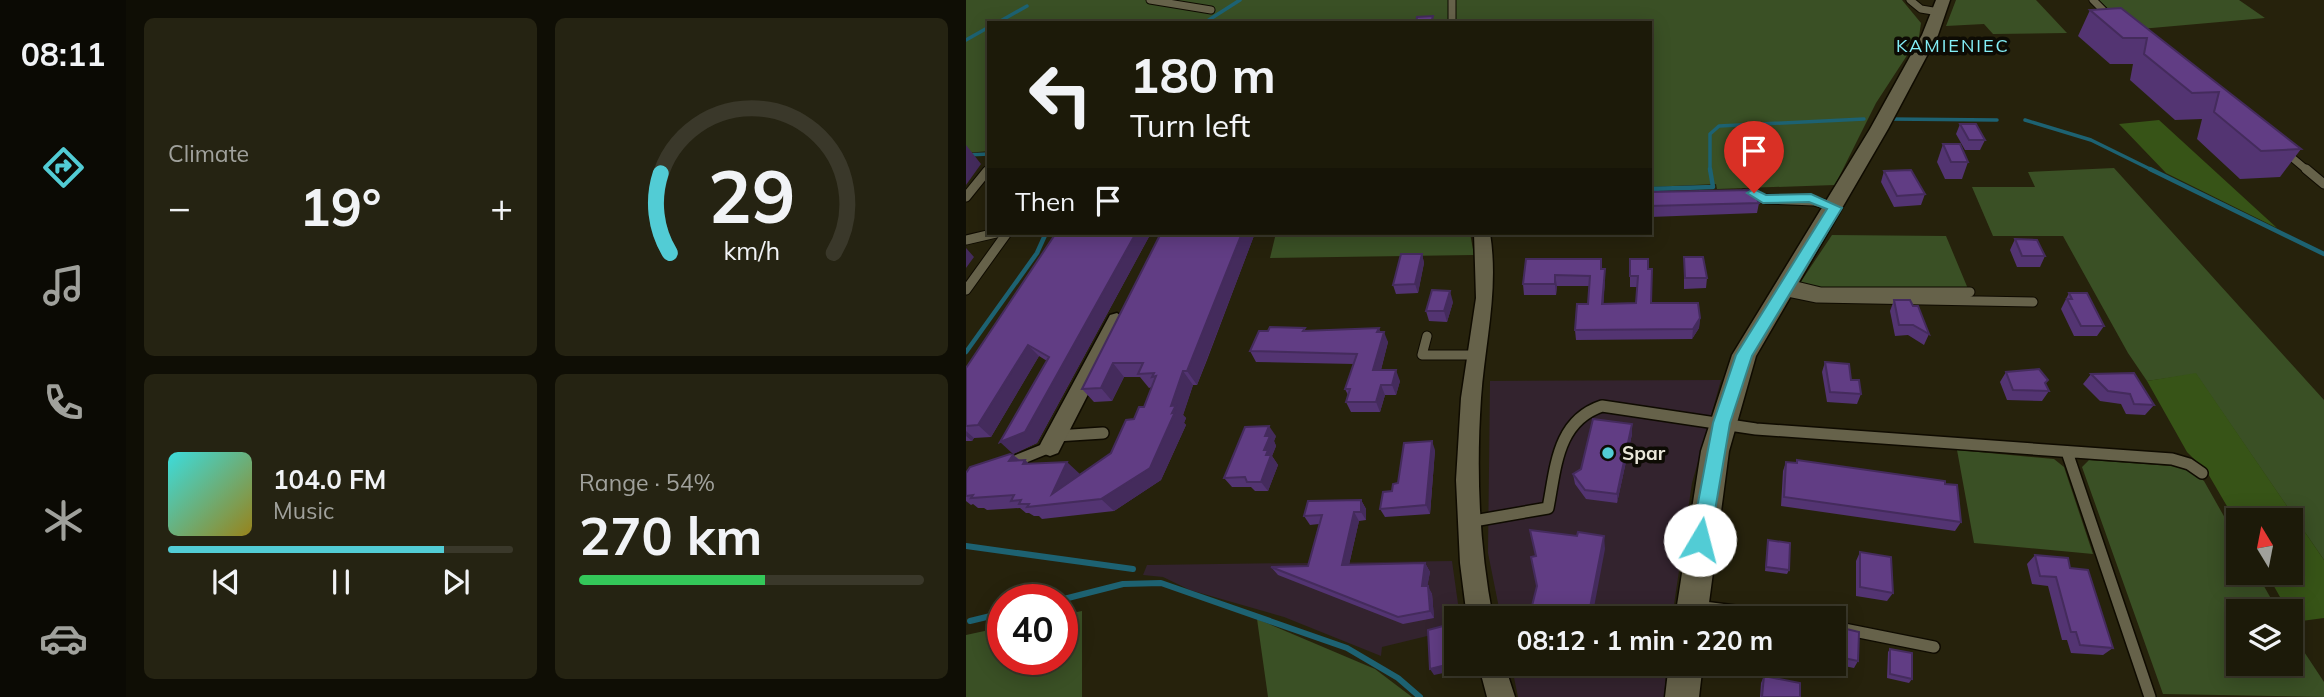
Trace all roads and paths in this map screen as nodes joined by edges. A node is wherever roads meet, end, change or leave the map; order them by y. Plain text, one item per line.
1 (1150, 0) edge
2 (1452, 0) edge
3 (1910, 0) edge
4 (2093, 0) edge
5 (1941, 6) edge
6 (1211, 10) dead end
7 (1452, 21) edge
8 (2121, 26) edge
9 (2273, 142) edge
10 (987, 171) dead end
11 (2324, 184) edge
12 (1728, 194) edge
13 (966, 197) edge
14 (1835, 208) junction
15 (987, 235) edge
16 (1006, 235) edge
17 (1482, 235) edge
18 (966, 240) edge
19 (1785, 287) junction
20 (966, 290) edge
21 (1970, 292) dead end
22 (2033, 302) dead end
23 (1124, 307) edge
24 (1427, 335) dead end
25 (1479, 355) junction
26 (1721, 423) junction
27 (1103, 433) dead end
28 (1053, 441) junction
29 (2067, 452) junction
30 (997, 465) edge
31 (2202, 473) dead end
32 (1467, 522) junction
33 (1478, 606) edge
34 (1693, 606) edge
35 (1846, 629) edge
36 (1934, 647) dead end
37 (1495, 676) edge
38 (1684, 676) edge
39 (1501, 697) edge
40 (1682, 697) edge
41 (2150, 697) edge

1 - 6 lane
2 - 7 lane
3 - 5 lane
4 - 8 lane
5 - 14 street
9 - 11 lane
10 - 13 lane
12 - 14 lane
14 - 19 street
15 - 18 lane
16 - 20 lane
17 - 25 street
19 - 21 lane
19 - 22 lane
19 - 26 street
23 - 28 street
24 - 25 lane
25 - 32 street
26 - 29 lane
26 - 32 lane
26 - 34 street
27 - 28 lane
28 - 30 lane
29 - 31 lane
29 - 41 lane
32 - 33 street
35 - 36 lane
37 - 39 street
38 - 40 street

